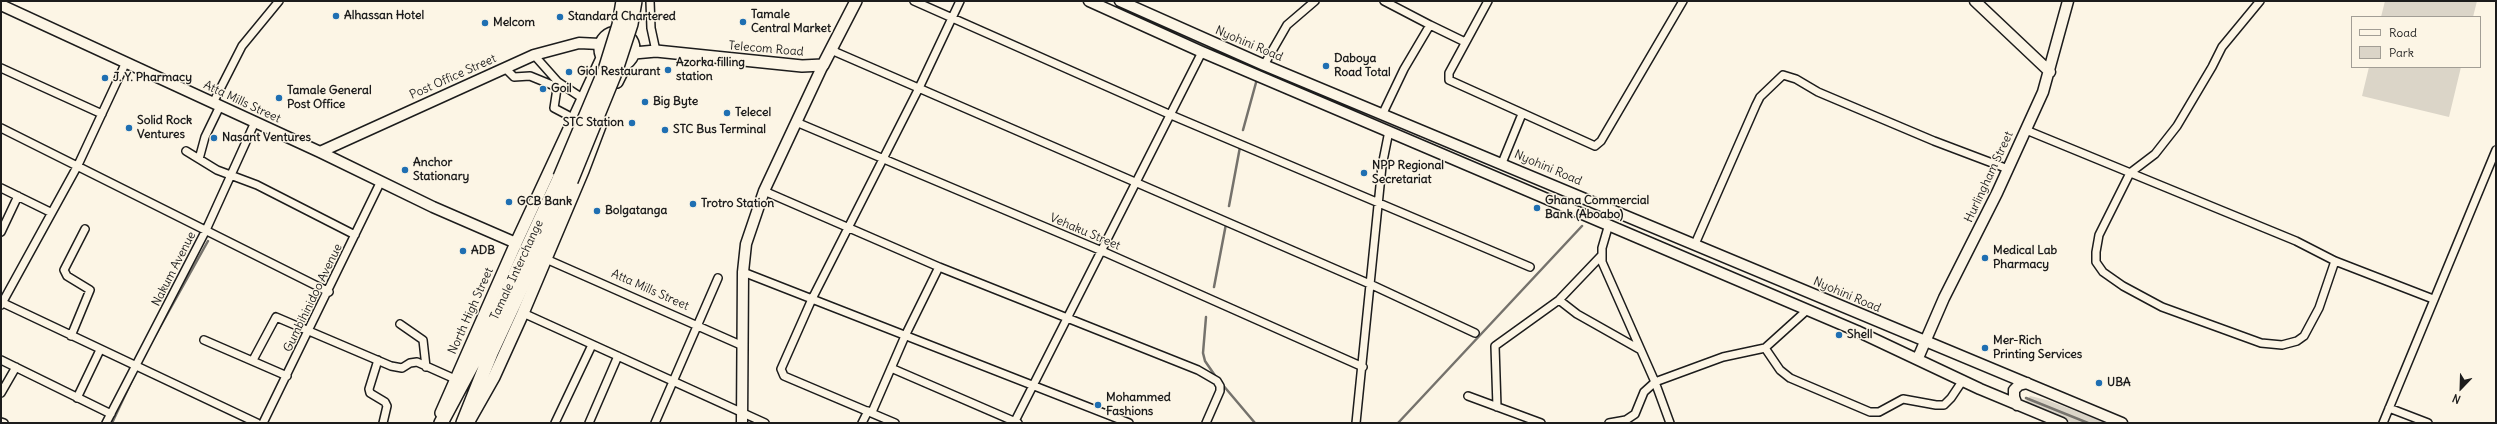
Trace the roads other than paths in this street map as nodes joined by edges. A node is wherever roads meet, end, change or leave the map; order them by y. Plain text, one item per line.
1 (279, 1) edge
2 (621, 1) edge
3 (635, 1) edge
4 (638, 1) edge
5 (650, 1) edge
6 (856, 1) edge
7 (914, 1) edge
8 (960, 1) edge
9 (1089, 1) edge
10 (1120, 1) edge
11 (1315, 1) edge
12 (1384, 1) edge
13 (1488, 1) edge
14 (1683, 1) edge
15 (1975, 1) edge
16 (2068, 1) edge
17 (2260, 1) edge
18 (1, 5) edge
19 (952, 18) junction
20 (1430, 25) junction
21 (612, 32) junction
22 (632, 39) junction
23 (1465, 42) junction
24 (600, 44) junction
25 (831, 50) junction
26 (656, 51) junction
27 (1202, 52) junction
28 (634, 53) junction
29 (534, 55) junction
30 (602, 58) junction
31 (126, 62) junction
32 (626, 64) junction
33 (823, 65) junction
34 (1264, 65) junction
35 (1, 68) edge
36 (505, 68) junction
37 (2050, 72) junction
38 (557, 85) junction
39 (919, 88) junction
40 (582, 98) junction
41 (216, 105) junction
42 (1383, 113) junction
43 (102, 114) junction
44 (1522, 114) junction
45 (1171, 115) junction
46 (573, 118) junction
47 (256, 122) junction
48 (796, 122) junction
49 (1, 128) edge
50 (2026, 130) junction
51 (1389, 131) junction
52 (2496, 150) edge
53 (186, 151) dead end
54 (320, 152) junction
55 (884, 158) junction
56 (199, 159) junction
57 (1502, 163) junction
58 (78, 165) junction
59 (2008, 169) junction
60 (2130, 173) junction
61 (232, 174) junction
62 (565, 179) junction
63 (381, 181) junction
64 (1137, 182) junction
65 (1, 188) edge
66 (764, 191) junction
67 (18, 196) junction
68 (1380, 204) junction
69 (50, 212) junction
70 (1609, 224) junction
71 (848, 228) junction
72 (85, 229) dead end
73 (206, 230) junction
74 (1, 232) edge
75 (355, 236) junction
76 (516, 243) junction
77 (1695, 244) junction
78 (1102, 251) junction
79 (1601, 256) junction
80 (546, 259) junction
81 (2335, 261) junction
82 (940, 267) junction
83 (1530, 267) dead end
84 (743, 272) junction
85 (718, 278) dead end
86 (1372, 285) junction
87 (329, 292) junction
88 (812, 299) junction
89 (2433, 299) junction
90 (1558, 300) junction
91 (1, 303) edge
92 (1806, 311) junction
93 (523, 313) junction
94 (1068, 319) junction
95 (400, 324) dead end
96 (697, 326) junction
97 (309, 332) junction
98 (1475, 333) dead end
99 (71, 336) junction
100 (905, 336) junction
101 (204, 340) dead end
102 (1925, 341) junction
103 (592, 345) junction
104 (743, 346) junction
105 (1765, 348) junction
106 (1639, 349) junction
107 (100, 350) junction
108 (618, 356) junction
109 (1918, 358) junction
110 (1, 360) edge
111 (253, 360) junction
112 (378, 360) junction
113 (426, 366) junction
114 (16, 367) junction
115 (136, 367) junction
116 (1363, 367) junction
117 (891, 368) junction
118 (286, 376) junction
119 (455, 379) junction
120 (672, 380) junction
121 (1962, 380) junction
122 (1655, 382) junction
123 (2027, 383) junction
124 (1033, 386) junction
125 (1, 393) edge
126 (1468, 396) dead end
127 (77, 398) junction
128 (2017, 405) junction
129 (1498, 407) junction
130 (2389, 408) junction
131 (870, 411) junction
132 (742, 412) junction
133 (111, 414) junction
134 (1, 422) edge
135 (4, 423) edge
136 (106, 423) edge
137 (257, 423) edge
138 (263, 423) edge
139 (383, 423) edge
140 (437, 423) edge
141 (441, 423) edge
142 (463, 423) edge
143 (468, 423) edge
144 (555, 423) edge
145 (589, 423) edge
146 (655, 423) edge
147 (742, 423) edge
148 (765, 423) edge
149 (862, 423) edge
150 (895, 423) edge
151 (1016, 423) edge
152 (1128, 423) edge
153 (1206, 423) edge
154 (1356, 423) edge
155 (1541, 423) edge
156 (1609, 423) edge
157 (1670, 423) edge
158 (2062, 423) edge
159 (2122, 423) edge
160 (2383, 423) edge
161 (2428, 423) edge

1 - 41 street
2 - 21 main road
2 - 62 highway, Tamale Interchange, bridge
3 - 62 highway, Tamale Interchange, bridge
4 - 22 main road
5 - 26 street
6 - 25 main road
7 - 19 street
8 - 19 street
9 - 27 main road
10 - 34 main road, Nyohini Road
11 - 34 street
12 - 20 street
13 - 23 street
14 - 44 street
15 - 37 main road
16 - 37 main road, Hurlingham Street
17 - 60 street
18 - 31 main road, Atta Mills Street
19 - 39 street
19 - 45 street
20 - 23 street
20 - 42 street
21 - 22 main road
21 - 24 main road
22 - 28 main road
23 - 44 street
24 - 29 main road, Post Office Street
24 - 30 main road
25 - 33 main road
25 - 39 street
26 - 28 main road, Telecom Road
26 - 33 main road, Telecom Road
27 - 45 street
27 - 51 main road
28 - 32 main road
29 - 36 main road, Post Office Street
29 - 38 street
30 - 32 main road
30 - 40 main road, North High Street
31 - 41 main road, Atta Mills Street
31 - 43 street
32 - 80 main road
33 - 48 main road
34 - 42 main road, Nyohini Road
35 - 43 street
36 - 38 street
36 - 54 main road, Post Office Street
37 - 50 main road, Hurlingham Street
38 - 40 street
38 - 46 street
39 - 55 street
39 - 64 street
40 - 46 main road, North High Street
41 - 47 main road, Atta Mills Street
41 - 56 street
42 - 57 main road, Nyohini Road
43 - 58 street
44 - 57 street
45 - 64 street
45 - 68 street
46 - 76 main road, North High Street
47 - 54 main road, Atta Mills Street
47 - 61 street, Nakum Avenue
48 - 55 street, Vehaku Street
48 - 66 main road
49 - 58 street
50 - 59 main road, Hurlingham Street
50 - 60 street
51 - 68 street
51 - 70 main road
52 - 89 street
53 - 56 street
54 - 63 main road, Atta Mills Street
55 - 71 street
55 - 78 street, Vehaku Street
56 - 61 street
57 - 77 main road, Nyohini Road
58 - 69 street
58 - 73 street
59 - 77 street
59 - 102 main road, Hurlingham Street
60 - 81 street
60 - 81 street
61 - 73 street, Nakum Avenue
61 - 75 street
62 - 141 highway, Tamale Interchange
62 - 142 highway, Tamale Interchange
63 - 75 street, Gumbihinidoo Avenue
63 - 76 main road, Atta Mills Street
64 - 78 street
64 - 86 street
65 - 67 street
66 - 71 street
66 - 84 main road
67 - 69 street
67 - 74 street
68 - 83 street
68 - 86 street
69 - 91 street
70 - 79 street
70 - 92 main road
71 - 82 street
71 - 88 street
72 - 99 street
73 - 87 street
73 - 115 street, Nakum Avenue
75 - 87 street, Gumbihinidoo Avenue
76 - 119 main road, North High Street
77 - 102 main road, Nyohini Road
78 - 94 street
78 - 116 street, Vehaku Street
79 - 90 street
79 - 106 street
80 - 93 main road
80 - 96 street, Atta Mills Street
81 - 89 street
82 - 94 street
82 - 100 street
84 - 88 street
84 - 104 main road
85 - 96 street
86 - 98 street
86 - 116 street
87 - 97 street, Gumbihinidoo Avenue
88 - 100 street
88 - 131 street
89 - 130 street
90 - 106 street
90 - 129 street
91 - 99 street
92 - 105 street
92 - 109 main road
93 - 103 street
93 - 143 main road
94 - 124 street
94 - 153 street
95 - 113 street
96 - 104 street, Atta Mills Street
96 - 120 street
97 - 111 street
97 - 112 street
97 - 118 street, Gumbihinidoo Avenue
99 - 107 street
100 - 117 street
100 - 124 street
101 - 111 street
102 - 109 main road, Hurlingham Street
102 - 123 main road, Nyohini Road
103 - 108 street
103 - 144 street
104 - 132 main road
105 - 121 street
105 - 122 street
106 - 122 street
107 - 115 street
107 - 127 street
108 - 120 street
108 - 145 street
109 - 121 main road
110 - 114 street
111 - 118 street
112 - 113 street
112 - 139 street
113 - 119 street
114 - 125 street
114 - 127 street
115 - 133 street, Nakum Avenue
115 - 137 street
116 - 154 street
117 - 131 street
117 - 151 street
118 - 138 street, Gumbihinidoo Avenue
119 - 140 main road, North High Street
120 - 132 street
120 - 146 street
121 - 128 main road
122 - 156 street
122 - 157 street
123 - 128 main road
123 - 159 main road, Nyohini Road
124 - 151 street
124 - 152 street
126 - 129 street
127 - 133 street
128 - 158 main road
129 - 155 street
130 - 160 street
130 - 161 street
131 - 149 street
131 - 150 street
132 - 147 main road
132 - 148 street
133 - 136 street, Nakum Avenue
134 - 135 street

